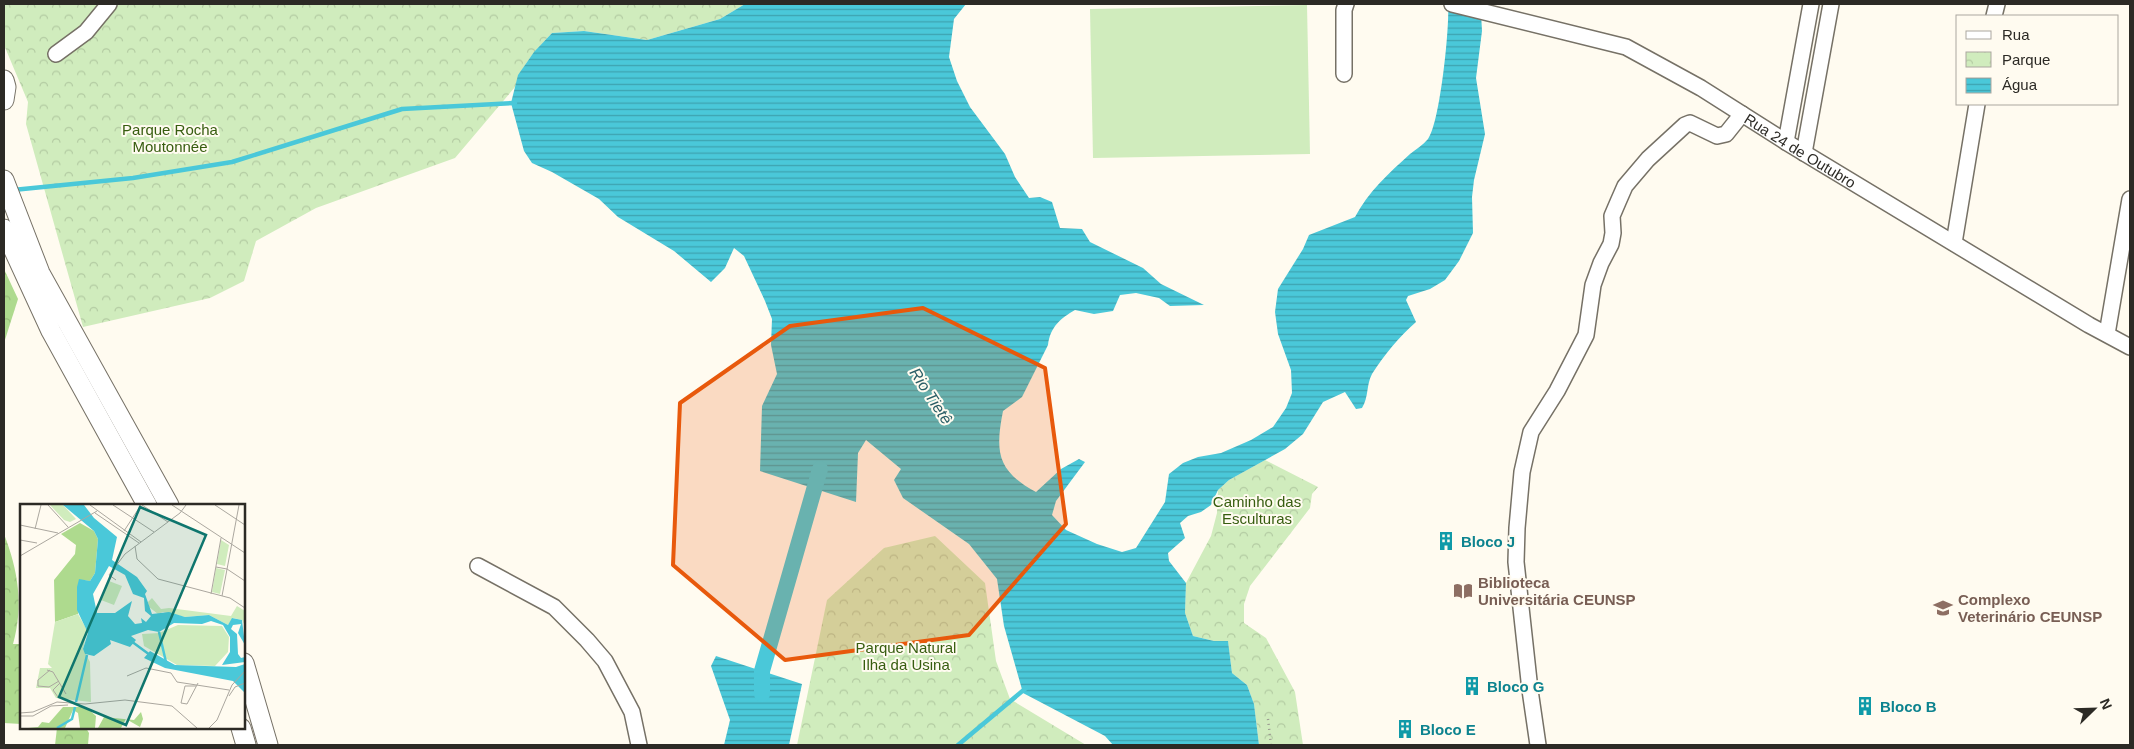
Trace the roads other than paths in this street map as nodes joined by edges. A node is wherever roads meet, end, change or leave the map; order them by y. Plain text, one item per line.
1 (109, 4) edge
2 (1346, 4) edge
3 (1452, 4) edge
4 (1812, 4) edge
5 (1831, 4) edge
6 (56, 54) dead end
7 (1344, 74) dead end
8 (4, 80) edge
9 (4, 99) edge
10 (1977, 105) edge
11 (1742, 114) junction
12 (1786, 142) junction
13 (1804, 153) junction
14 (4, 180) edge
15 (2130, 199) edge
16 (4, 229) edge
17 (1954, 243) junction
18 (2107, 334) junction
19 (2130, 348) edge
20 (145, 504) edge
21 (168, 504) edge
22 (478, 566) dead end
23 (245, 666) edge
24 (241, 729) edge
25 (246, 745) edge
26 (268, 745) edge
27 (638, 745) edge
28 (1538, 745) edge

1 - 6 street
2 - 7 street
3 - 11 street, Rua 24 de Outubro
4 - 12 street
5 - 13 street
8 - 9 main road
10 - 17 street
11 - 12 street, Rua 24 de Outubro
11 - 28 street
12 - 13 street, Rua 24 de Outubro
13 - 17 street, Rua 24 de Outubro
14 - 21 main road
15 - 18 street
16 - 20 main road
17 - 18 street, Rua 24 de Outubro
18 - 19 street, Rua 24 de Outubro
22 - 27 street
23 - 26 main road
24 - 25 main road

